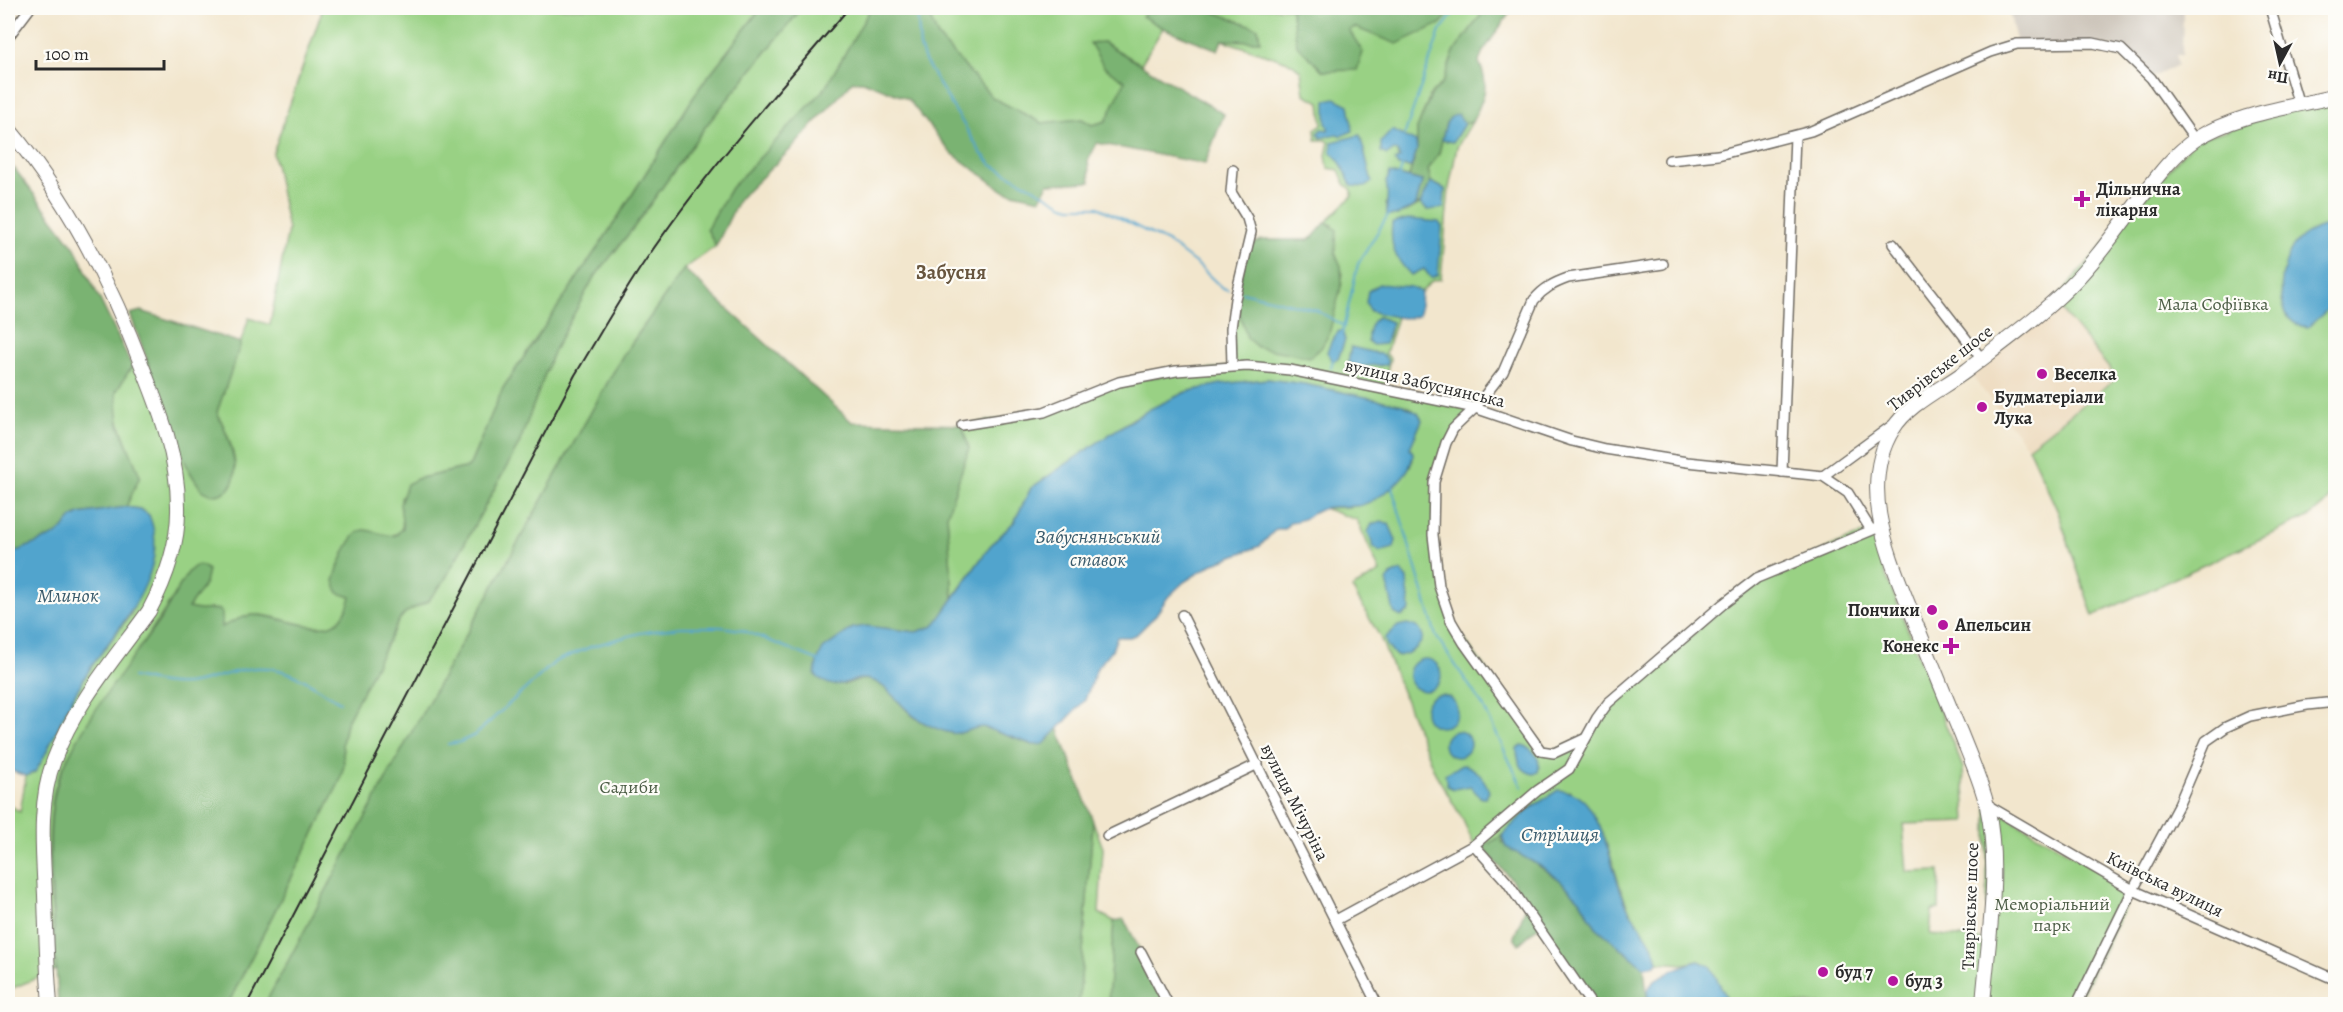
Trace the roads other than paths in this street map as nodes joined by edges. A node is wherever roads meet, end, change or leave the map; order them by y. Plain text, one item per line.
1 (30, 8) edge
2 (2270, 8) edge
3 (8, 37) edge
4 (2336, 96) edge
5 (2299, 105) junction
6 (8, 128) edge
7 (1795, 136) junction
8 (2195, 140) junction
9 (1669, 160) dead end
10 (1233, 170) dead end
11 (1893, 244) dead end
12 (1663, 264) dead end
13 (1981, 358) junction
14 (1232, 366) junction
15 (1475, 408) junction
16 (1900, 418) junction
17 (962, 426) dead end
18 (1782, 472) junction
19 (1823, 476) junction
20 (1877, 528) junction
21 (1182, 615) dead end
22 (2336, 702) edge
23 (1584, 739) junction
24 (1258, 764) junction
25 (1986, 805) junction
26 (1107, 836) dead end
27 (1474, 845) junction
28 (2133, 890) junction
29 (1336, 920) junction
30 (1141, 952) dead end
31 (2336, 980) edge
32 (50, 1005) edge
33 (1168, 1005) edge
34 (1377, 1005) edge
35 (1591, 1005) edge
36 (1983, 1005) edge
37 (2078, 1005) edge

1 - 3 street
2 - 5 street
4 - 5 main road, Тиврівське шосе
5 - 8 main road, Тиврівське шосе
6 - 32 main road
7 - 8 street
7 - 9 street
7 - 18 street
8 - 13 main road, Тиврівське шосе
10 - 14 street
11 - 13 street
12 - 15 street
13 - 16 main road, Тиврівське шосе
14 - 15 street, вулиця Забуснянська
14 - 17 street, вулиця Забуснянська
15 - 18 street, вулиця Забуснянська
15 - 23 street
16 - 19 street
16 - 20 main road, Тиврівське шосе
18 - 19 street, вулиця Забуснянська
19 - 20 street
20 - 23 street
20 - 25 main road, Тиврівське шосе
21 - 24 street, вулиця Мічуріна
22 - 28 street
23 - 27 street
24 - 26 street
24 - 29 street, вулиця Мічуріна
25 - 28 street, Київська вулиця
25 - 36 main road, Тиврівське шосе
27 - 29 street
27 - 35 street
28 - 31 street, Київська вулиця
28 - 37 street
29 - 34 street, вулиця Мічуріна
30 - 33 street

